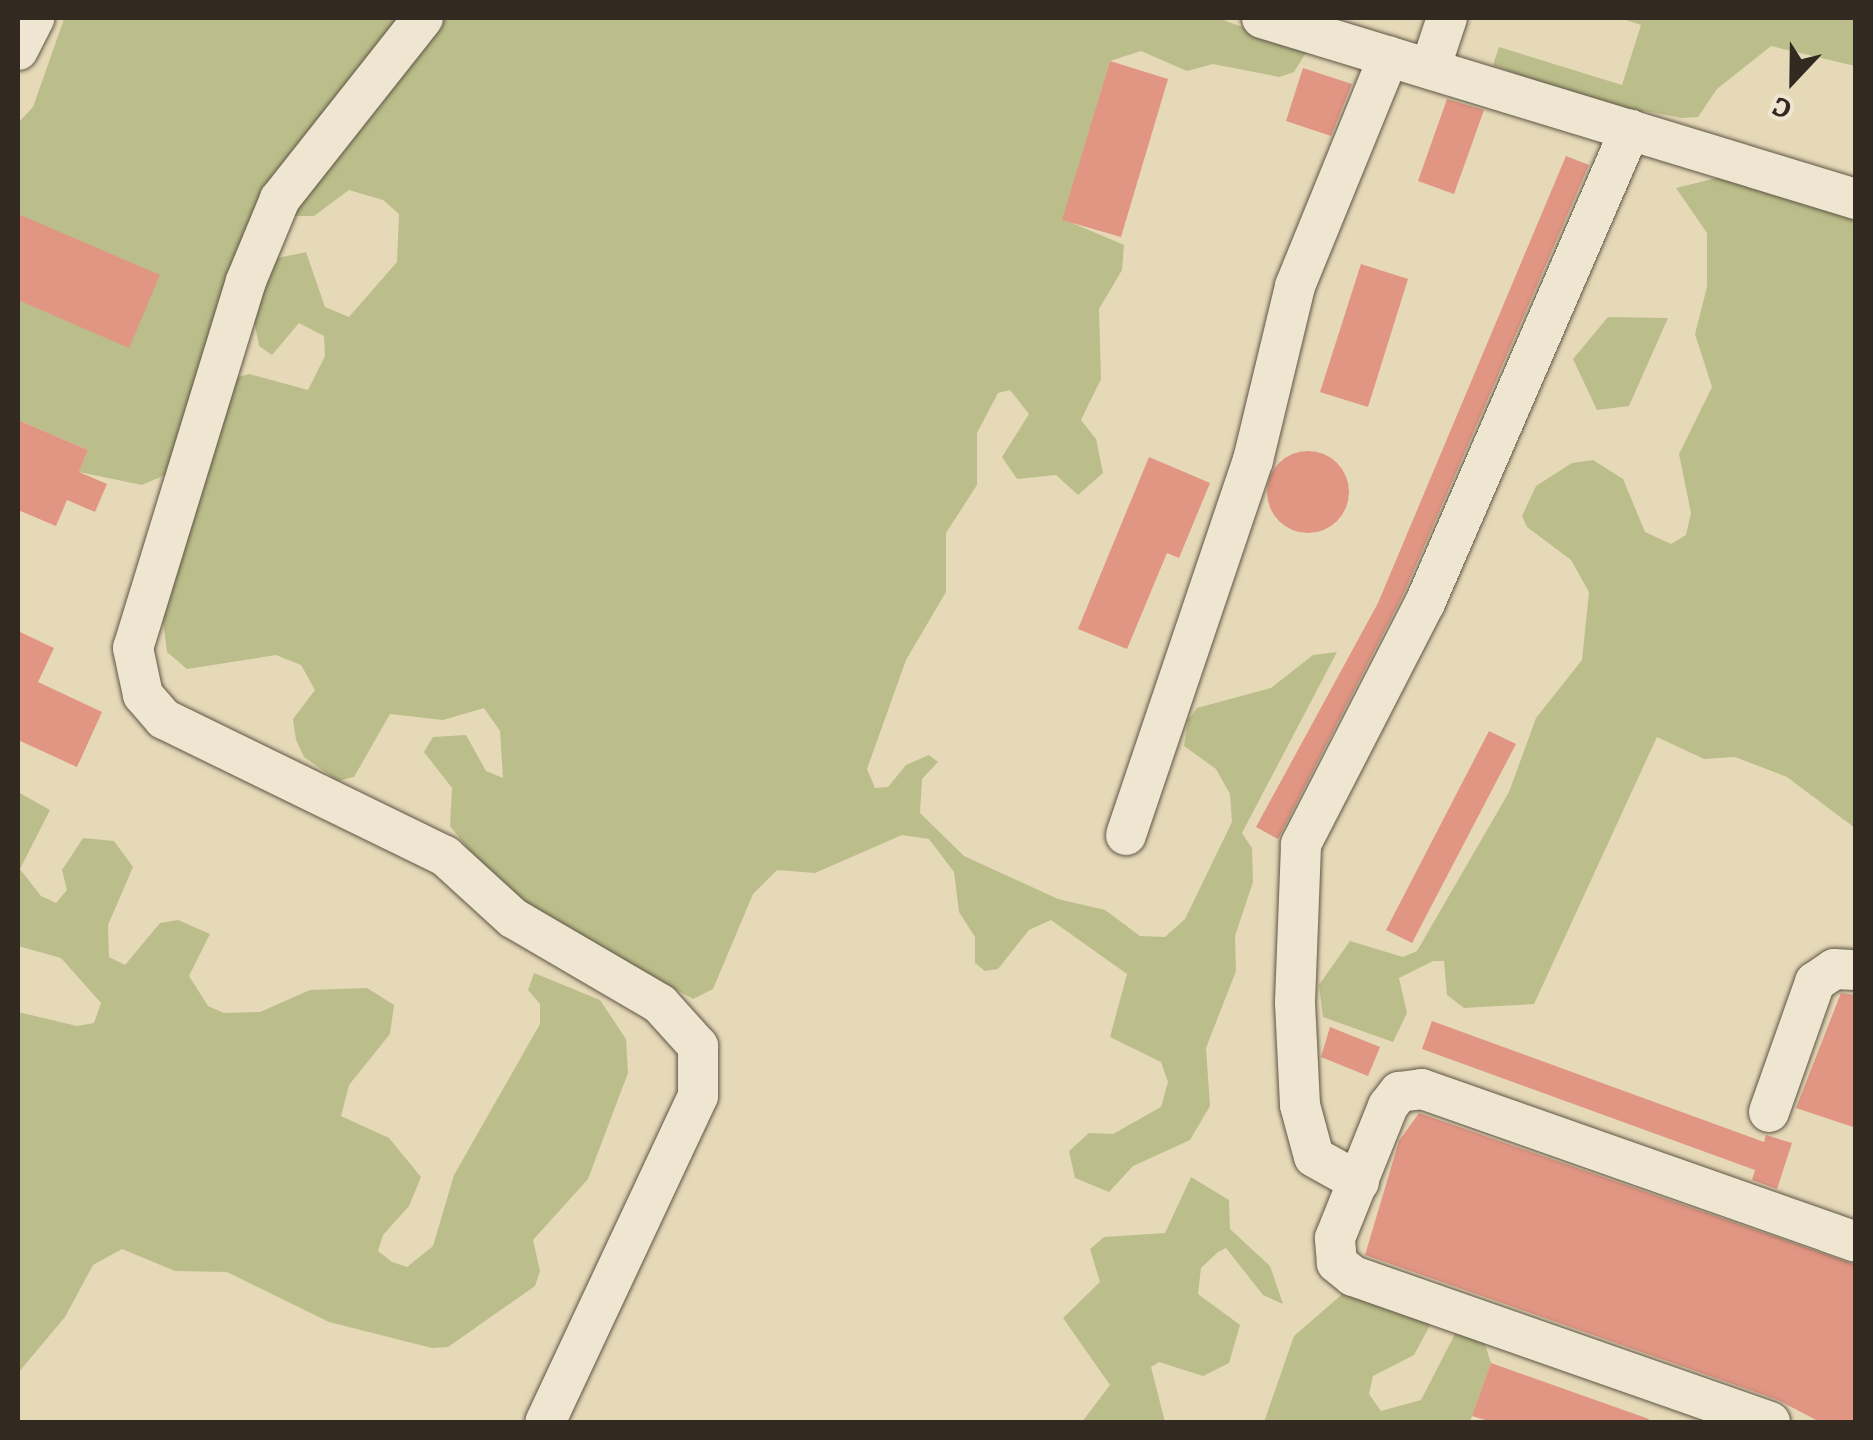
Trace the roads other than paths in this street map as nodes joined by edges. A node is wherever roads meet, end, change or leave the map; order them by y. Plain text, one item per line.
1 (34, 18) edge
2 (423, 18) edge
3 (1262, 18) edge
4 (1446, 18) edge
5 (18, 50) edge
6 (1389, 56) junction
7 (1430, 68) junction
8 (1630, 130) junction
9 (1856, 199) edge
10 (1126, 836) dead end
11 (1856, 970) edge
12 (1769, 1112) dead end
13 (1359, 1182) junction
14 (1856, 1242) edge
15 (545, 1422) edge
16 (1770, 1422) edge

1 - 5 lane
2 - 15 lane
3 - 6 lane
4 - 7 lane
6 - 7 lane
6 - 10 lane
7 - 8 lane
8 - 9 lane
8 - 13 lane
11 - 12 lane
13 - 14 lane
13 - 16 lane

